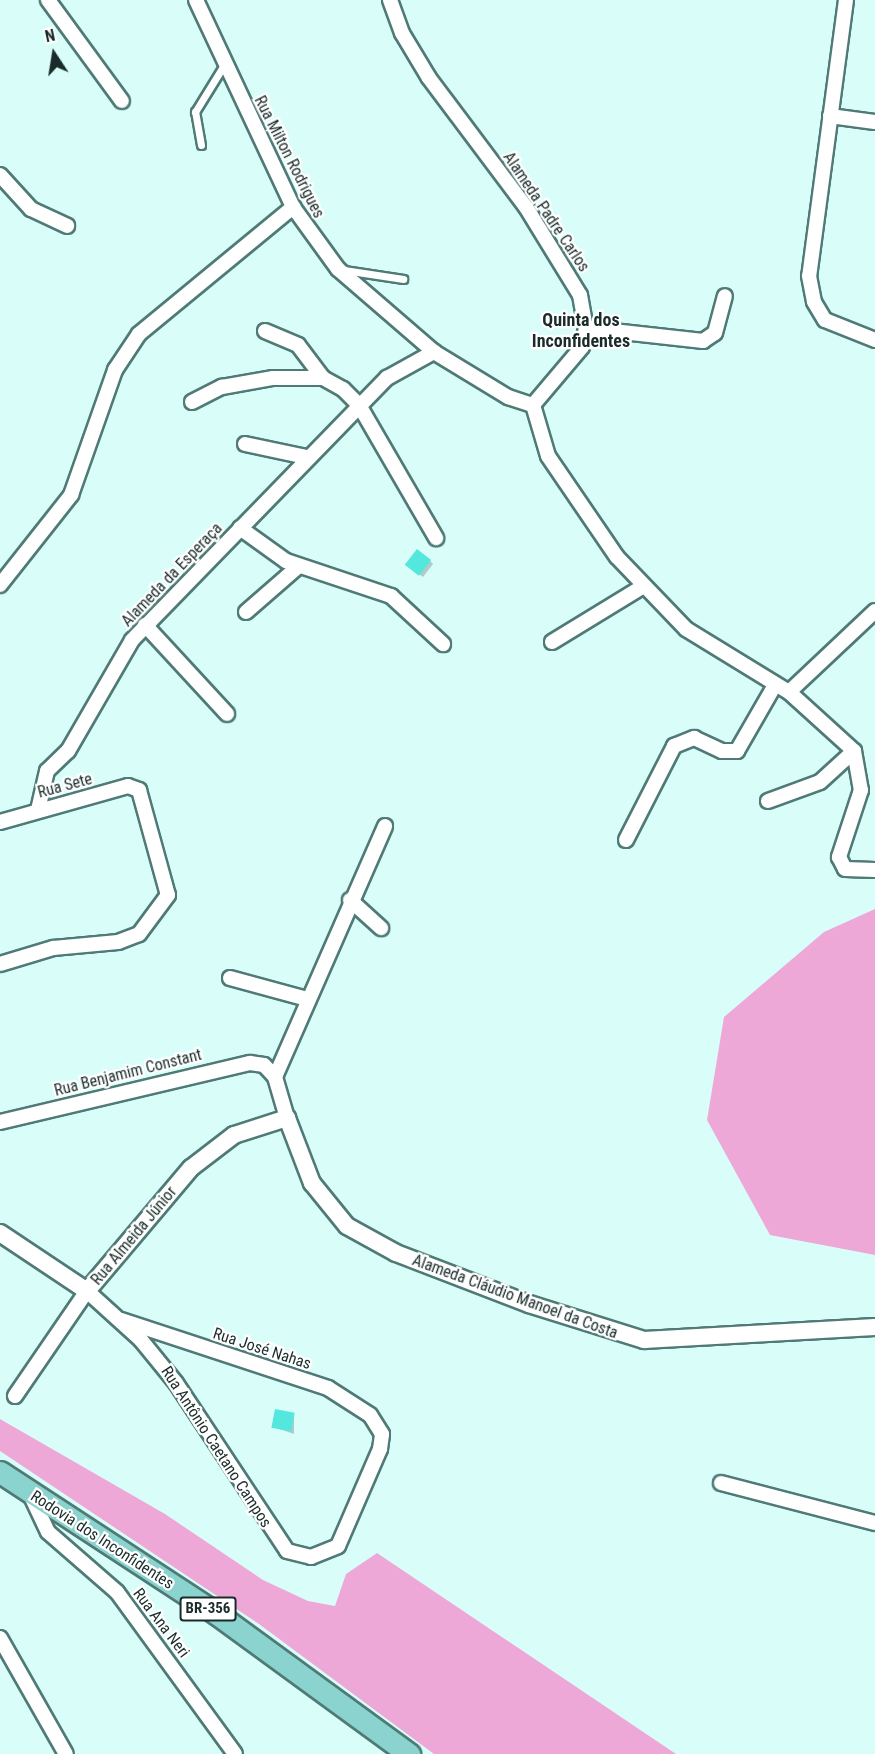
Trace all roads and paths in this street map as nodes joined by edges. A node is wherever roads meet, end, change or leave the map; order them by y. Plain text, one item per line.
1 (48, 0) edge
2 (196, 0) edge
3 (390, 0) edge
4 (846, 0) edge
5 (224, 65) junction
6 (122, 101) dead end
7 (830, 116) junction
8 (875, 122) edge
9 (201, 145) dead end
10 (0, 175) edge
11 (293, 207) junction
12 (67, 226) dead end
13 (338, 269) junction
14 (403, 279) dead end
15 (725, 296) dead end
16 (586, 328) junction
17 (265, 331) dead end
18 (875, 340) edge
19 (434, 352) junction
20 (323, 378) junction
21 (192, 402) dead end
22 (359, 405) junction
23 (533, 405) junction
24 (245, 444) dead end
25 (306, 457) junction
26 (240, 528) junction
27 (436, 538) dead end
28 (300, 566) junction
29 (0, 585) edge
30 (642, 587) junction
31 (875, 610) edge
32 (246, 612) dead end
33 (145, 625) junction
34 (552, 642) dead end
35 (443, 644) dead end
36 (776, 685) junction
37 (789, 692) junction
38 (227, 714) dead end
39 (854, 750) junction
40 (768, 801) dead end
41 (38, 810) junction
42 (0, 822) edge
43 (385, 826) dead end
44 (627, 840) dead end
45 (875, 870) edge
46 (350, 900) junction
47 (381, 928) dead end
48 (0, 964) edge
49 (230, 978) dead end
50 (307, 999) junction
51 (264, 1065) joint
52 (275, 1077) junction
53 (287, 1118) junction
54 (0, 1122) edge
55 (0, 1233) edge
56 (87, 1291) junction
57 (121, 1320) junction
58 (875, 1327) edge
59 (15, 1396) dead end
60 (380, 1428) joint
61 (0, 1472) edge
62 (721, 1483) dead end
63 (30, 1494) junction
64 (875, 1523) edge
65 (0, 1638) edge
66 (66, 1754) edge
67 (235, 1754) edge
68 (409, 1754) edge

1 - 6 street
2 - 5 street, Rua Milton Rodrigues
3 - 16 street, Alameda Padre Carlos
4 - 7 street
5 - 9 lane
5 - 11 street, Rua Milton Rodrigues
7 - 8 street
7 - 18 street
10 - 12 street
11 - 13 street, Rua Milton Rodrigues
11 - 29 street
13 - 14 lane
13 - 19 street, Rua Milton Rodrigues
15 - 16 street
16 - 23 street
17 - 20 street
19 - 22 street, Alameda da Esperaça
19 - 23 street, Rua Milton Rodrigues
20 - 21 street
20 - 22 street
22 - 25 street, Alameda da Esperaça
22 - 27 street
23 - 30 street
24 - 25 street
25 - 26 street, Alameda da Esperaça
26 - 28 street
26 - 33 street, Alameda da Esperaça
28 - 32 street
28 - 35 street
30 - 34 street
30 - 36 street
31 - 37 street
33 - 38 street
33 - 41 street, Alameda da Esperaça
36 - 37 street
36 - 44 street
37 - 39 street
39 - 40 street
39 - 45 street
41 - 42 street, Rua Sete
41 - 48 street, Rua Sete
43 - 46 street
46 - 47 street
46 - 50 street
49 - 50 street
50 - 52 street
51 - 52 street, Alameda Cláudio Manoel da Costa
51 - 54 street, Rua Benjamim Constant
52 - 53 street, Alameda Cláudio Manoel da Costa
53 - 56 street, Rua Almeida Júnior
53 - 58 street, Alameda Cláudio Manoel da Costa
55 - 56 street, Rua Antônio Caetano Campos
56 - 57 street, Rua Antônio Caetano Campos
56 - 59 street, Rua Almeida Júnior
57 - 60 street, Rua José Nahas
57 - 60 street, Rua Antônio Caetano Campos
61 - 63 main road, Rodovia dos Inconfidentes / BR-356
62 - 64 street
63 - 67 street, Rua Ana Neri
63 - 68 main road, Rodovia dos Inconfidentes / BR-356
65 - 66 street

